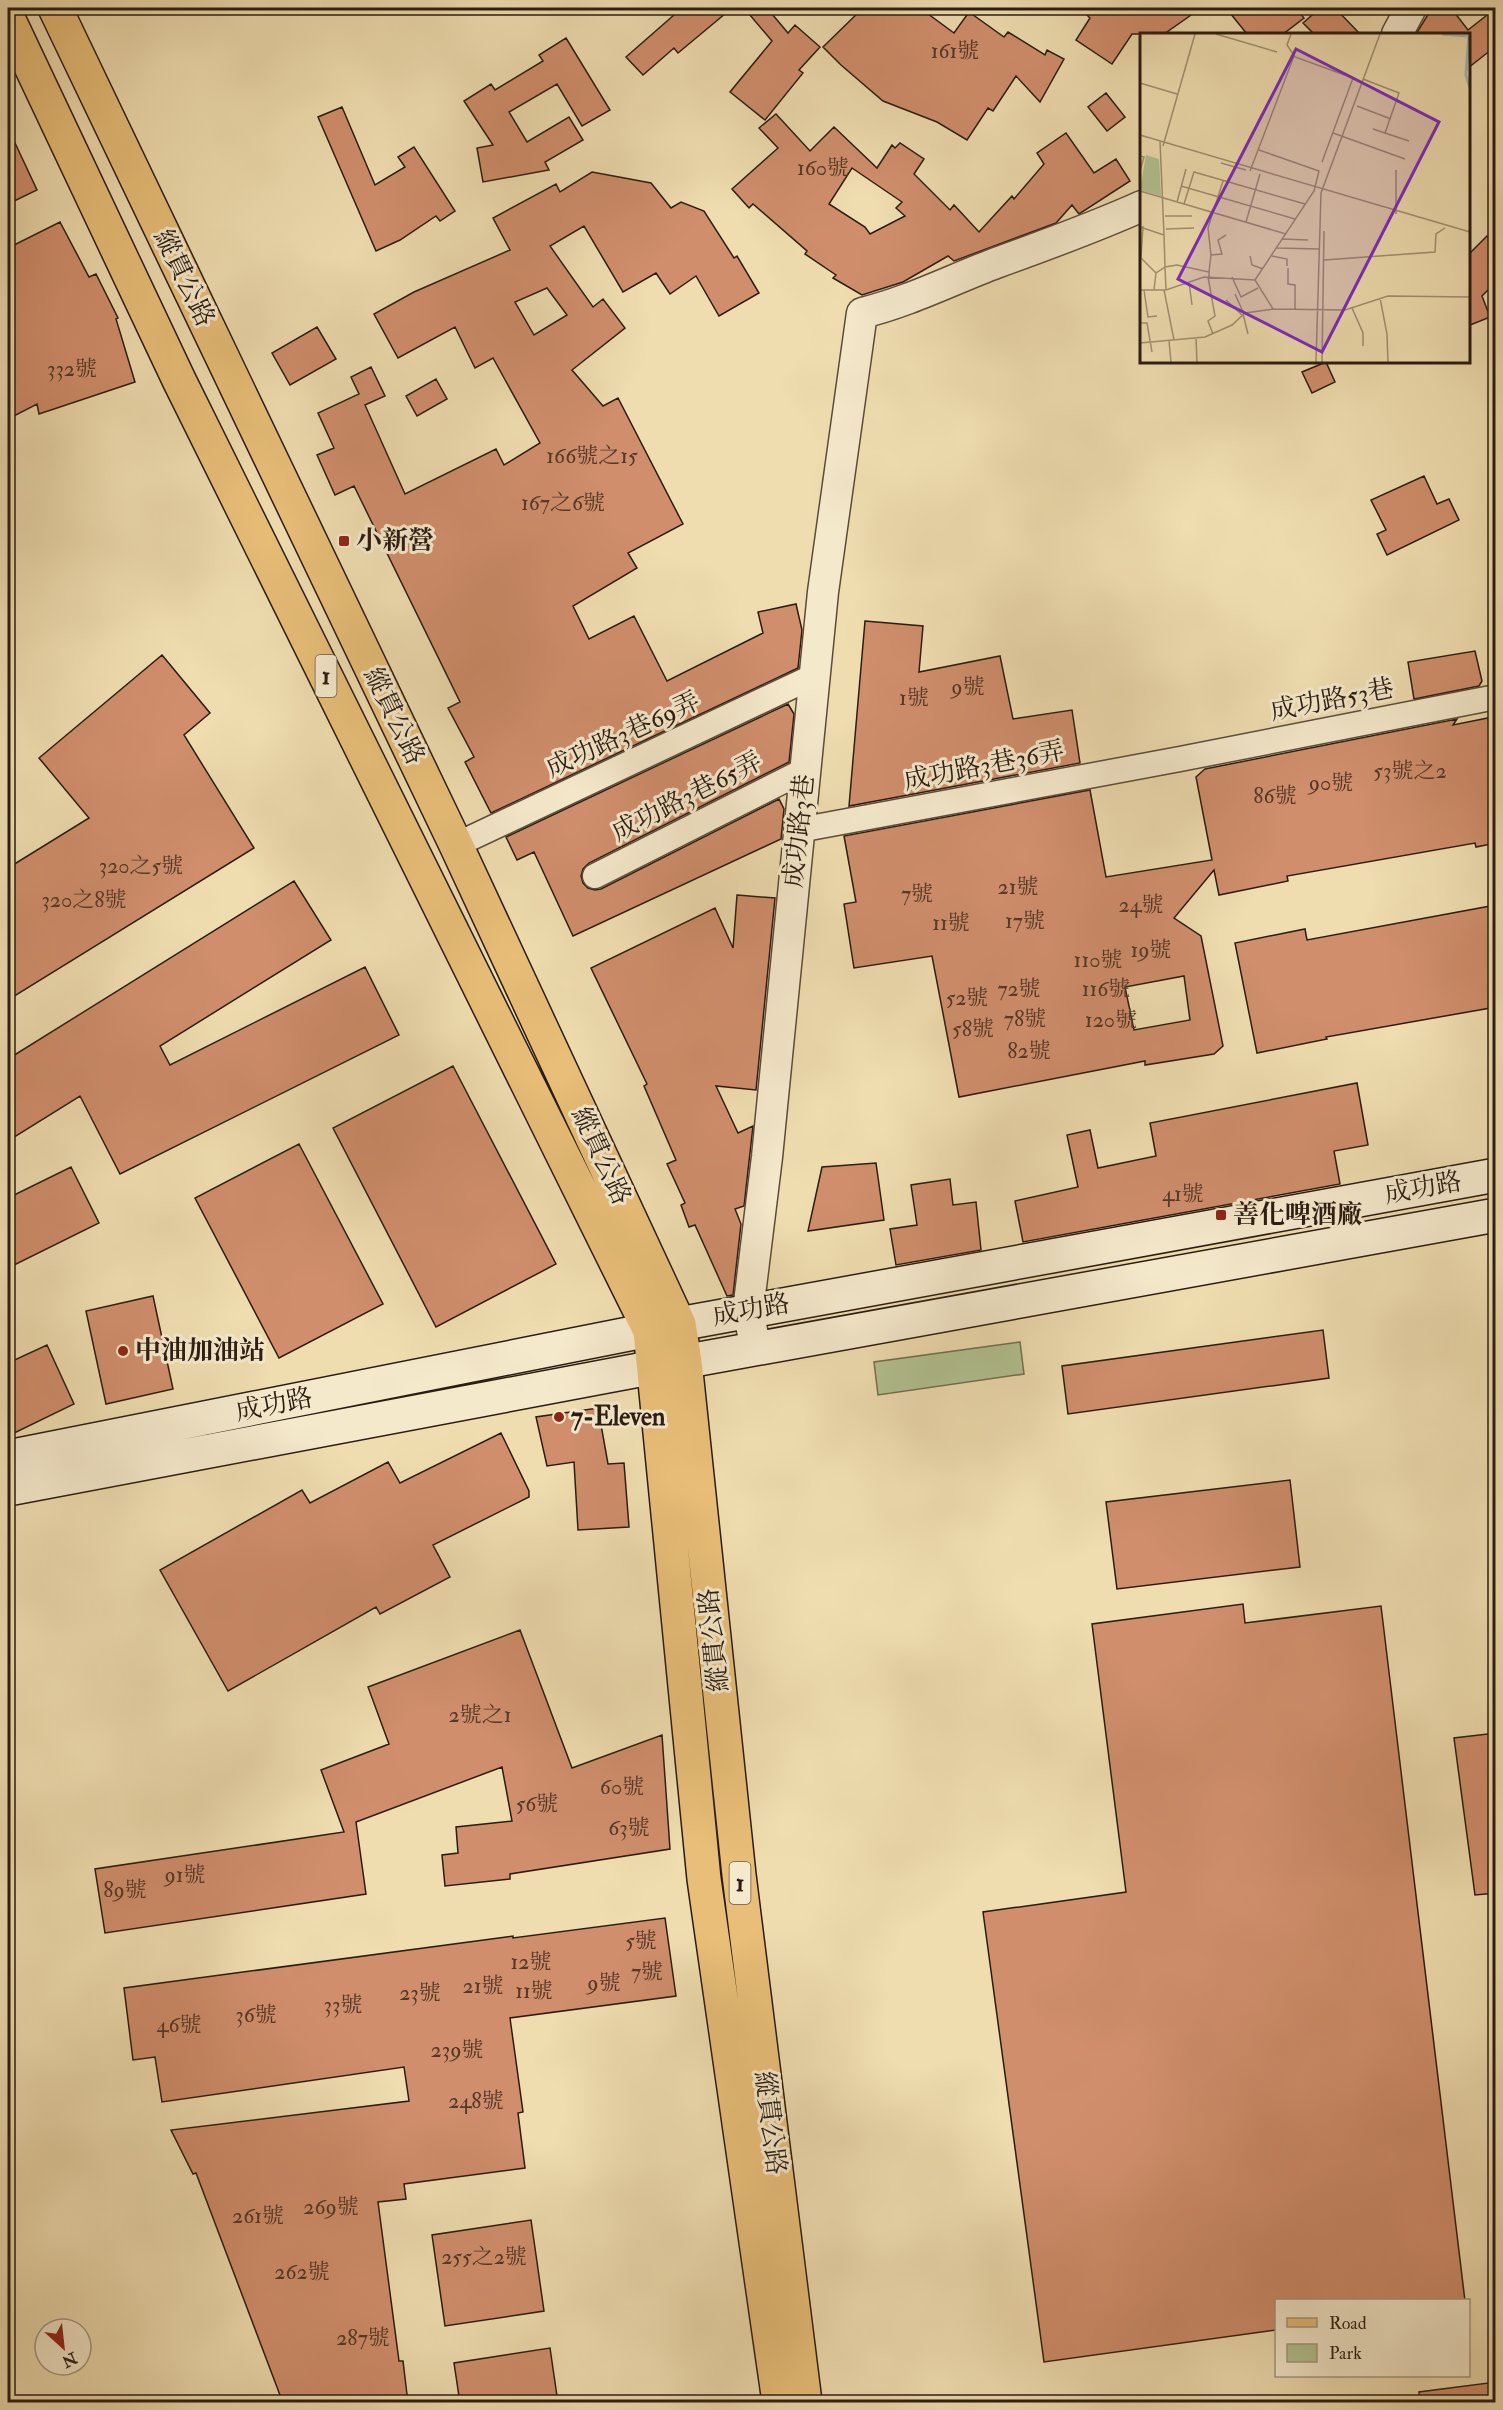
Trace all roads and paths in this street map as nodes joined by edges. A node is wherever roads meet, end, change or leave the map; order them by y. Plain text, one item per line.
1 (55, 8) edge
2 (1411, 8) edge
3 (8, 18) edge
4 (1398, 33) edge
5 (1140, 207) edge
6 (814, 676) junction
7 (1496, 697) edge
8 (1180, 759) joint
9 (805, 770) junction
10 (799, 830) junction
11 (456, 845) junction
12 (595, 876) dead end
13 (1496, 1174) edge
14 (1496, 1215) edge
15 (748, 1311) junction
16 (665, 1327) junction
17 (756, 1349) junction
18 (670, 1364) junction
19 (8, 1457) edge
20 (8, 1489) edge
21 (779, 2403) edge
22 (805, 2403) edge

1 - 11 main road, 縱貫公路 / 1
2 - 4 street
3 - 16 main road, 縱貫公路 / 1
5 - 6 street, 成功路3巷
6 - 9 street, 成功路3巷
6 - 11 street, 成功路3巷69弄
7 - 8 street, 成功路53巷
8 - 10 street, 成功路3巷36弄
9 - 10 street, 成功路3巷
9 - 12 street, 成功路3巷65弄
10 - 15 street, 成功路3巷
11 - 16 main road, 縱貫公路 / 1
13 - 15 main road, 成功路
14 - 17 main road, 成功路
15 - 16 main road, 成功路
15 - 17 street, 成功路3巷
16 - 18 main road, 縱貫公路 / 1
16 - 19 main road, 成功路
17 - 18 main road, 成功路
18 - 20 main road, 成功路
18 - 21 main road, 縱貫公路 / 1
18 - 22 main road, 縱貫公路 / 1

